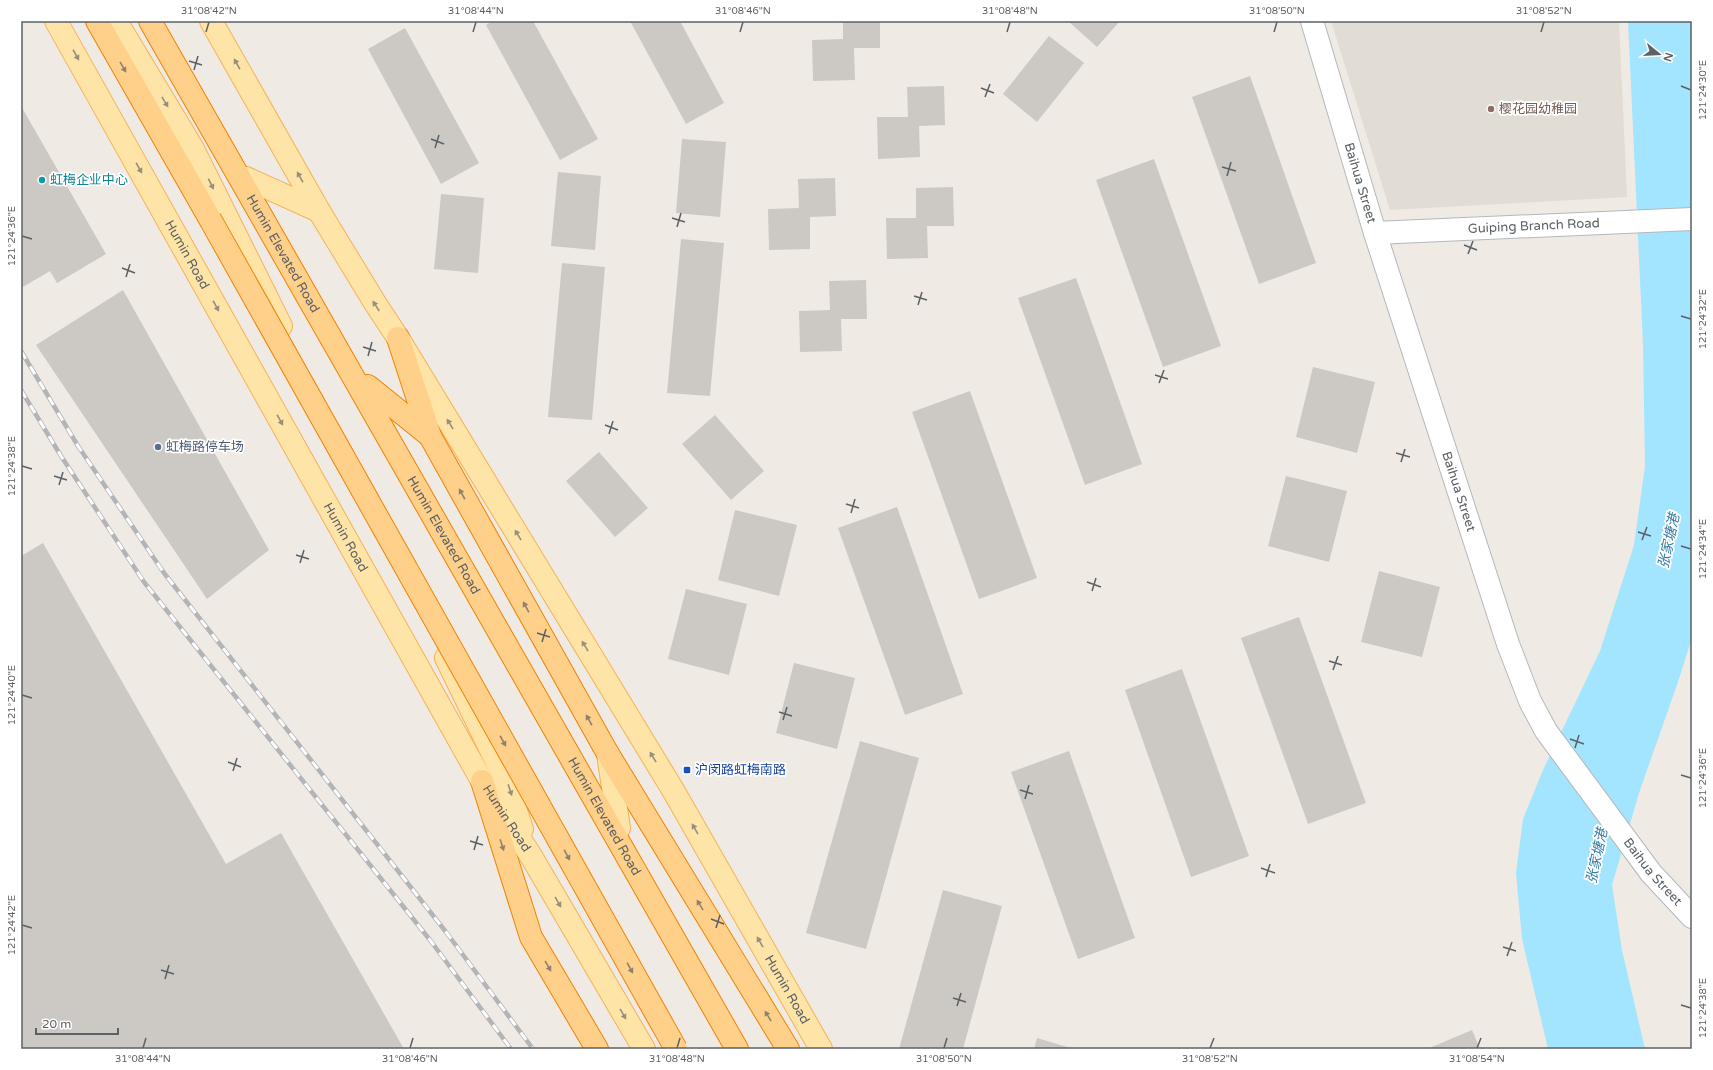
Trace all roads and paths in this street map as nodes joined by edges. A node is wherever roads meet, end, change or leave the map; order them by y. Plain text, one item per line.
1 (56, 21) edge
2 (97, 21) edge
3 (116, 21) edge
4 (151, 21) edge
5 (211, 21) edge
6 (1312, 21) edge
7 (246, 178) junction
8 (319, 211) junction
9 (1692, 219) edge
10 (1375, 233) junction
11 (398, 338) junction
12 (368, 386) junction
13 (430, 436) junction
14 (608, 754) junction
15 (482, 781) junction
16 (619, 828) junction
17 (532, 856) junction
18 (1692, 917) edge
19 (597, 1049) edge
20 (644, 1049) edge
21 (676, 1049) edge
22 (737, 1049) edge
23 (748, 1049) edge
24 (788, 1049) edge
25 (821, 1049) edge

1 -> 15 main road, Humin Road
2 -> 21 highway, bridge
3 -> 17 main road
4 - 7 main road
4 - 22 highway, Humin Elevated Road
8 -> 5 main road, Humin Road
6 - 10 street, Baihua Street
7 - 8 main road
7 - 12 main road
11 -> 8 main road, Humin Road
9 - 10 street, Guiping Branch Road
10 - 18 street, Baihua Street
11 - 13 highway
25 -> 11 main road, Humin Road
12 - 13 highway
12 - 16 main road
14 -> 13 highway
14 - 16 main road
24 -> 14 highway
15 - 17 main road, Humin Road
15 -> 19 highway
16 - 23 main road
17 -> 20 main road, Humin Road

